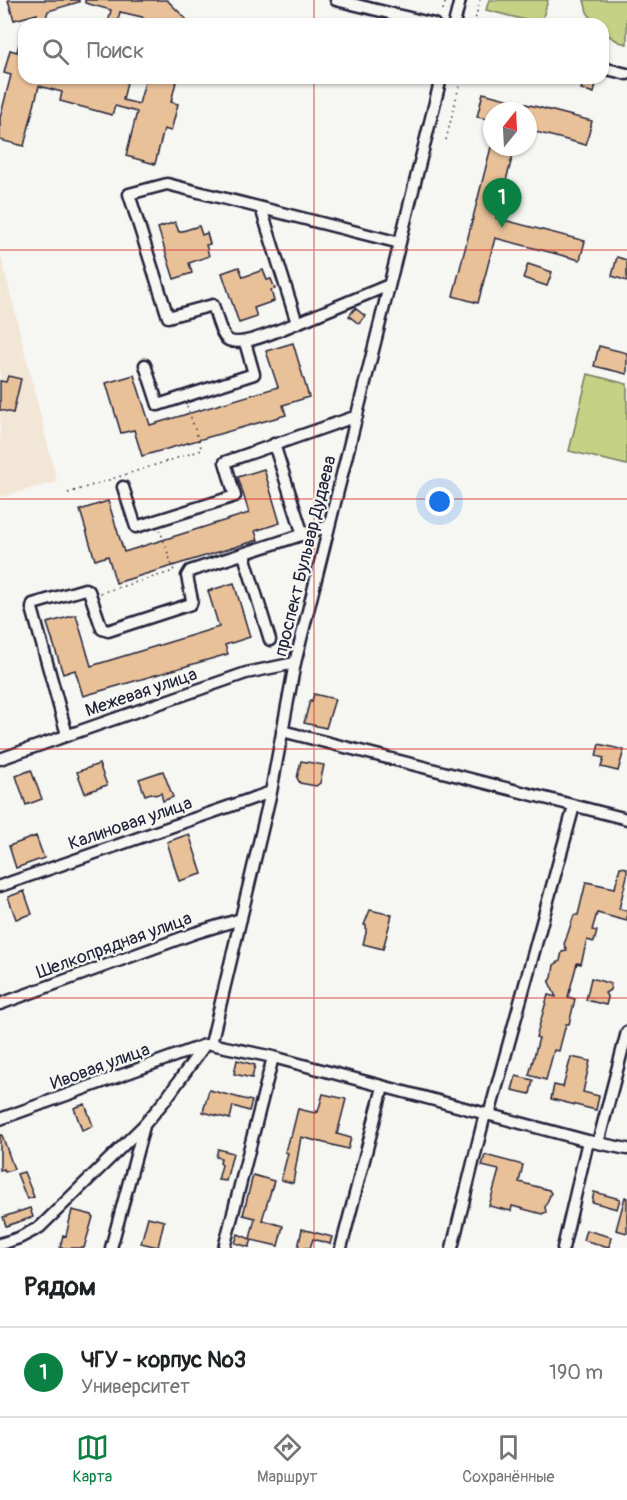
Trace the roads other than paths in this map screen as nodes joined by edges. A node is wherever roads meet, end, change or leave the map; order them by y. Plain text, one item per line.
1 (336, 0) edge
2 (460, 0) edge
3 (410, 18) edge
4 (456, 18) edge
5 (609, 70) edge
6 (627, 74) edge
7 (440, 84) edge
8 (261, 208) junction
9 (400, 243) junction
10 (389, 285) junction
11 (297, 323) junction
12 (245, 342) junction
13 (145, 365) dead end
14 (357, 416) junction
15 (274, 444) junction
16 (123, 487) dead end
17 (329, 526) junction
18 (303, 535) junction
19 (244, 555) junction
20 (270, 639) dead end
21 (295, 663) junction
22 (282, 731) junction
23 (67, 735) junction
24 (0, 759) edge
25 (271, 792) junction
26 (574, 806) junction
27 (627, 819) edge
28 (0, 886) edge
29 (241, 919) junction
30 (0, 1004) edge
31 (627, 1032) edge
32 (207, 1045) junction
33 (273, 1057) junction
34 (383, 1087) junction
35 (487, 1114) junction
36 (0, 1119) edge
37 (144, 1125) junction
38 (593, 1142) junction
39 (627, 1149) edge
40 (0, 1244) edge
41 (111, 1248) edge
42 (224, 1248) edge
43 (341, 1248) edge
44 (452, 1248) edge
45 (562, 1248) edge

1 - 3 street
2 - 4 street
5 - 6 street
7 - 9 street, проспект Бульвар Дудаева
8 - 9 street
8 - 11 street
8 - 12 street
9 - 10 street, проспект Бульвар Дудаева
10 - 11 street
10 - 14 street, проспект Бульвар Дудаева
11 - 12 street
12 - 13 street
14 - 15 street
14 - 17 street, проспект Бульвар Дудаева
15 - 16 street
15 - 18 street
17 - 18 street
17 - 21 street, проспект Бульвар Дудаева
18 - 19 street
19 - 20 street
19 - 23 street
21 - 22 street, проспект Бульвар Дудаева
21 - 23 street, Межевая улица
22 - 25 street, проспект Бульвар Дудаева
22 - 26 street
23 - 24 street, Межевая улица
25 - 28 street, Калиновая улица
25 - 29 street, проспект Бульвар Дудаева
26 - 27 street
26 - 35 street
29 - 30 street, Шелкопрядная улица
29 - 32 street, проспект Бульвар Дудаева
31 - 38 street
32 - 33 street
32 - 36 street, Ивовая улица
32 - 37 street
33 - 34 street
33 - 42 street
34 - 35 street
34 - 43 street
35 - 38 street
35 - 44 street
37 - 40 street
37 - 41 street
38 - 39 street
38 - 45 street

